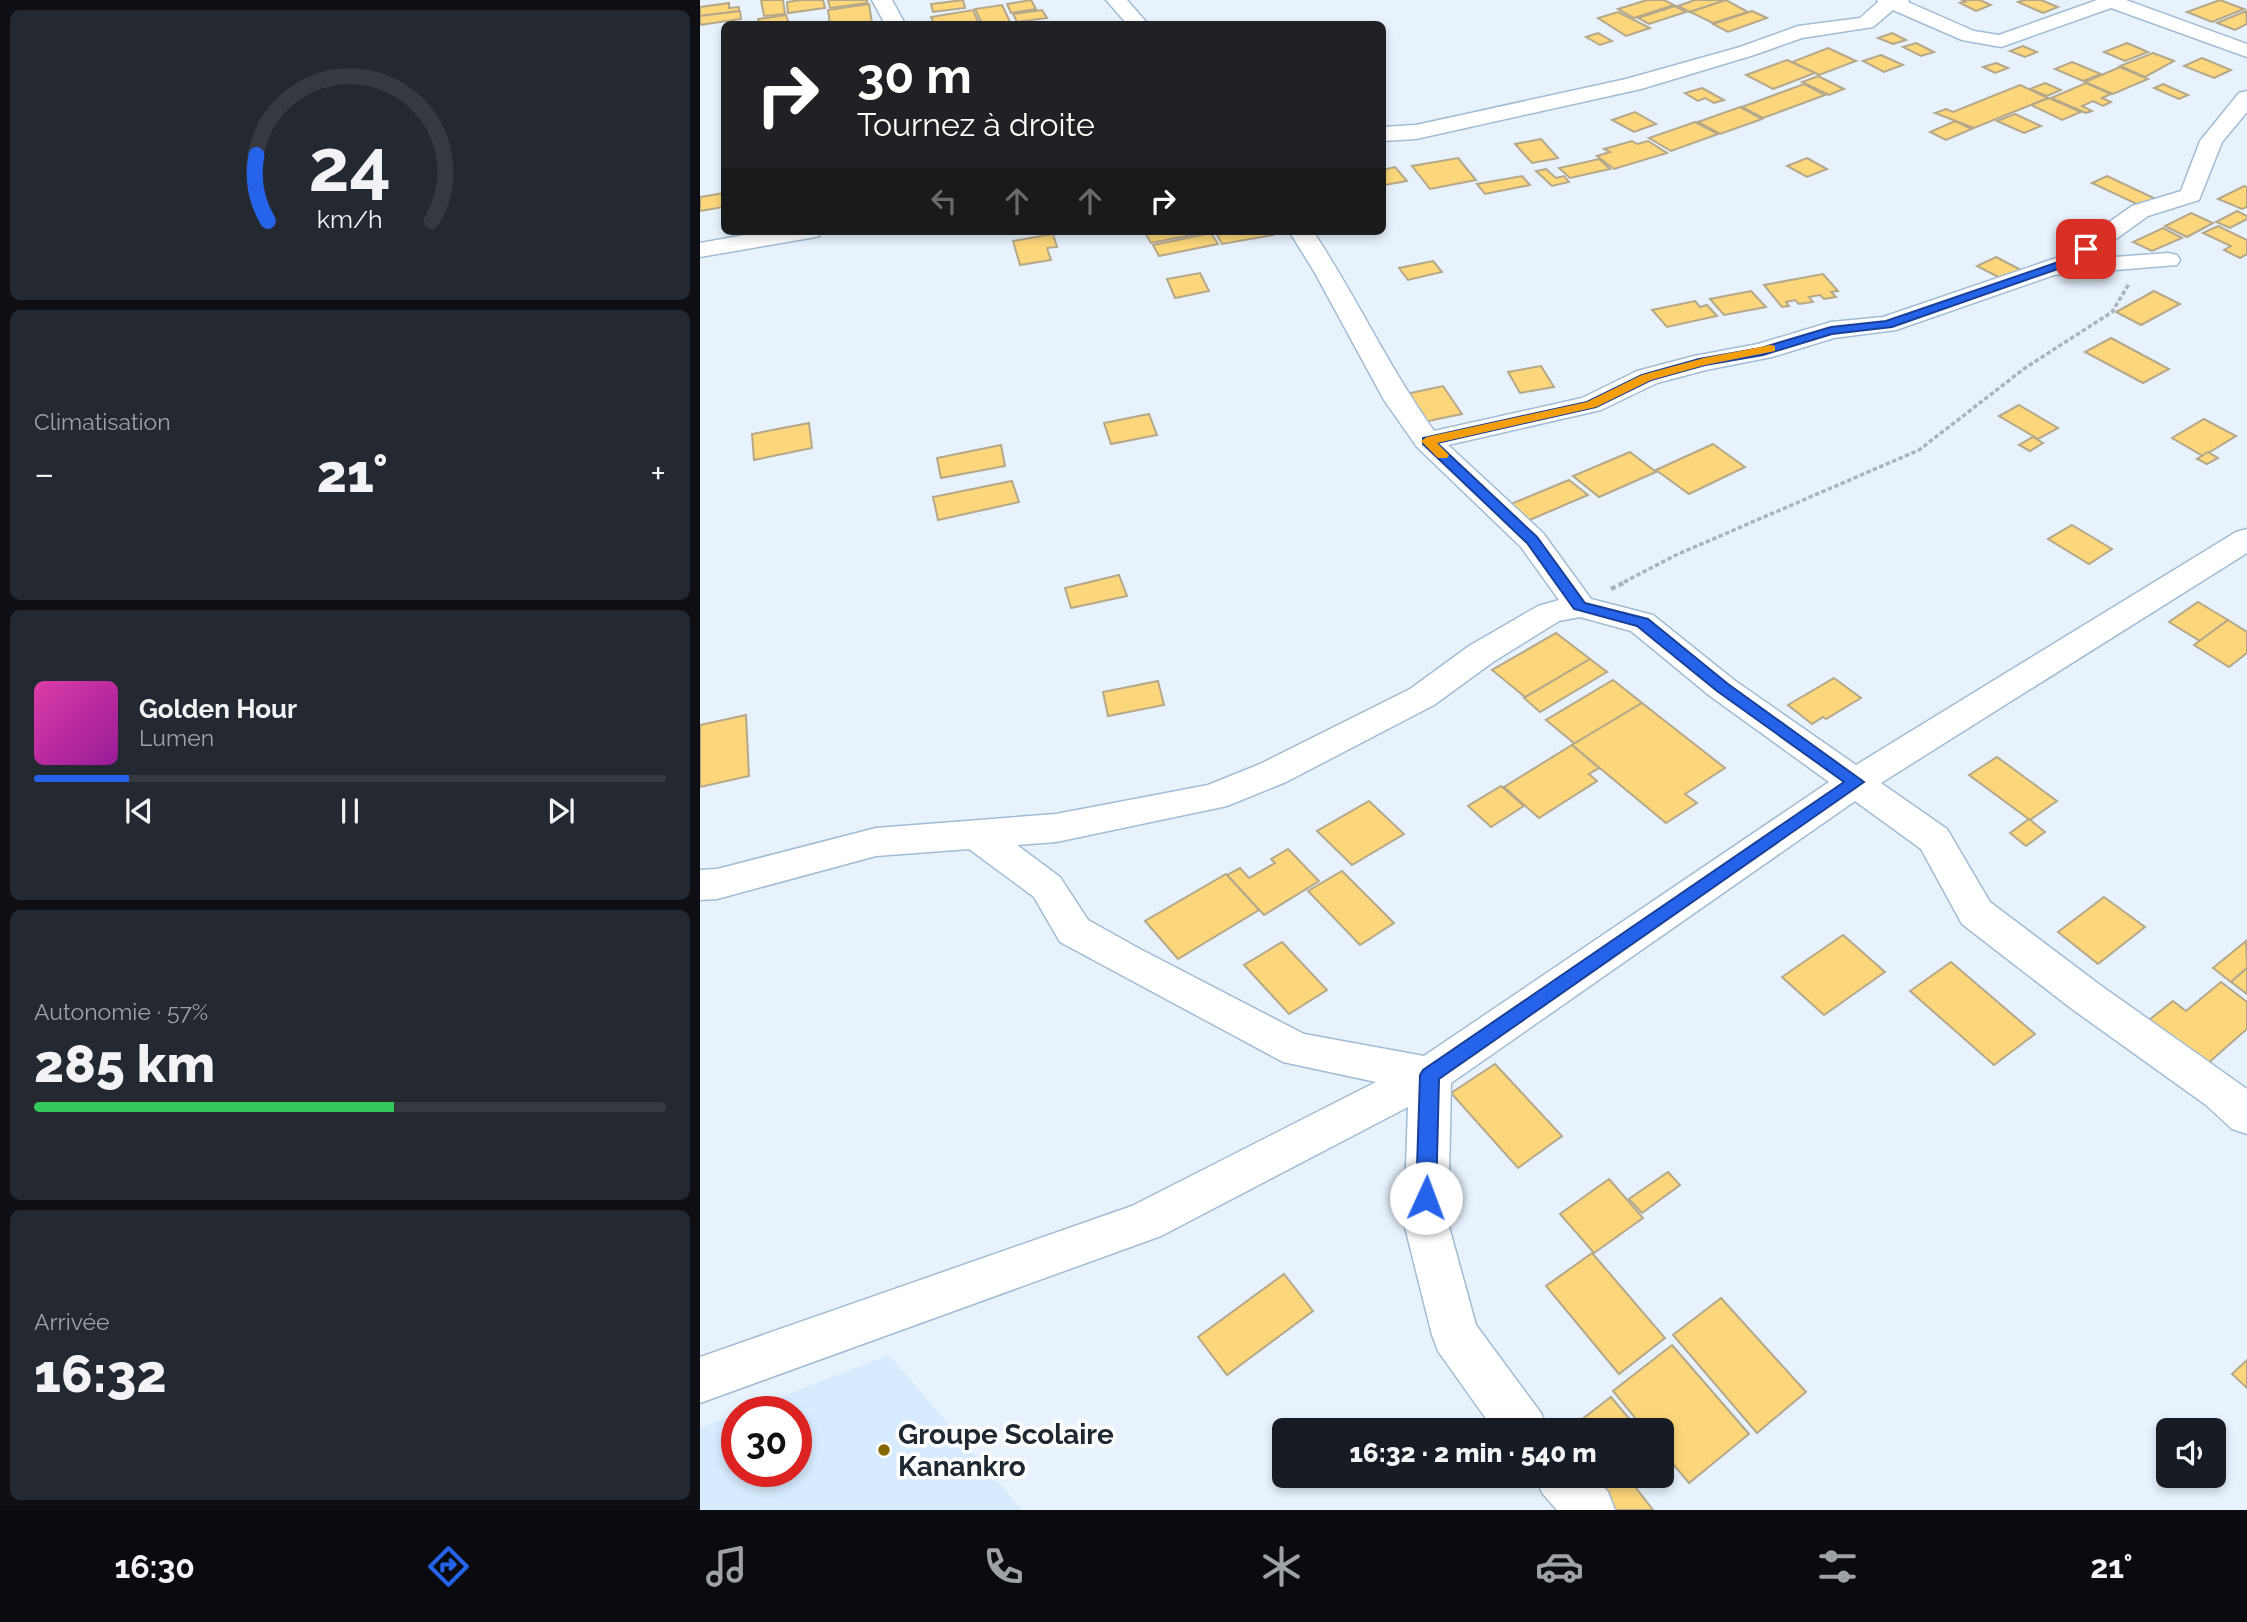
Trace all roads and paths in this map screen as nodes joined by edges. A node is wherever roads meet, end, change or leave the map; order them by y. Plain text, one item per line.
1 (882, 0) edge
2 (1116, 0) edge
3 (1892, 1) edge
4 (2114, 1) edge
5 (893, 21) edge
6 (1135, 21) edge
7 (2247, 51) edge
8 (2247, 98) edge
9 (1386, 134) edge
10 (787, 235) edge
11 (1304, 235) edge
12 (700, 250) edge
13 (2168, 260) joint
14 (2045, 270) junction
15 (1427, 441) junction
16 (2247, 539) edge
17 (1580, 606) junction
18 (1856, 782) junction
19 (976, 834) junction
20 (705, 887) edge
21 (1430, 1075) junction
22 (2238, 1095) edge
23 (700, 1380) edge
24 (1515, 1418) edge
25 (1571, 1488) edge
26 (1590, 1510) edge

1 - 5 street
2 - 6 street
3 - 4 street
3 - 9 street
4 - 7 street
8 - 14 street
10 - 12 street
11 - 15 street
13 - 14 street
13 - 17 path
14 - 15 street
15 - 17 street
16 - 18 street
17 - 18 street
17 - 19 street
18 - 21 street
18 - 22 street
19 - 20 street
19 - 21 street
21 - 23 street
21 - 24 street
25 - 26 street

